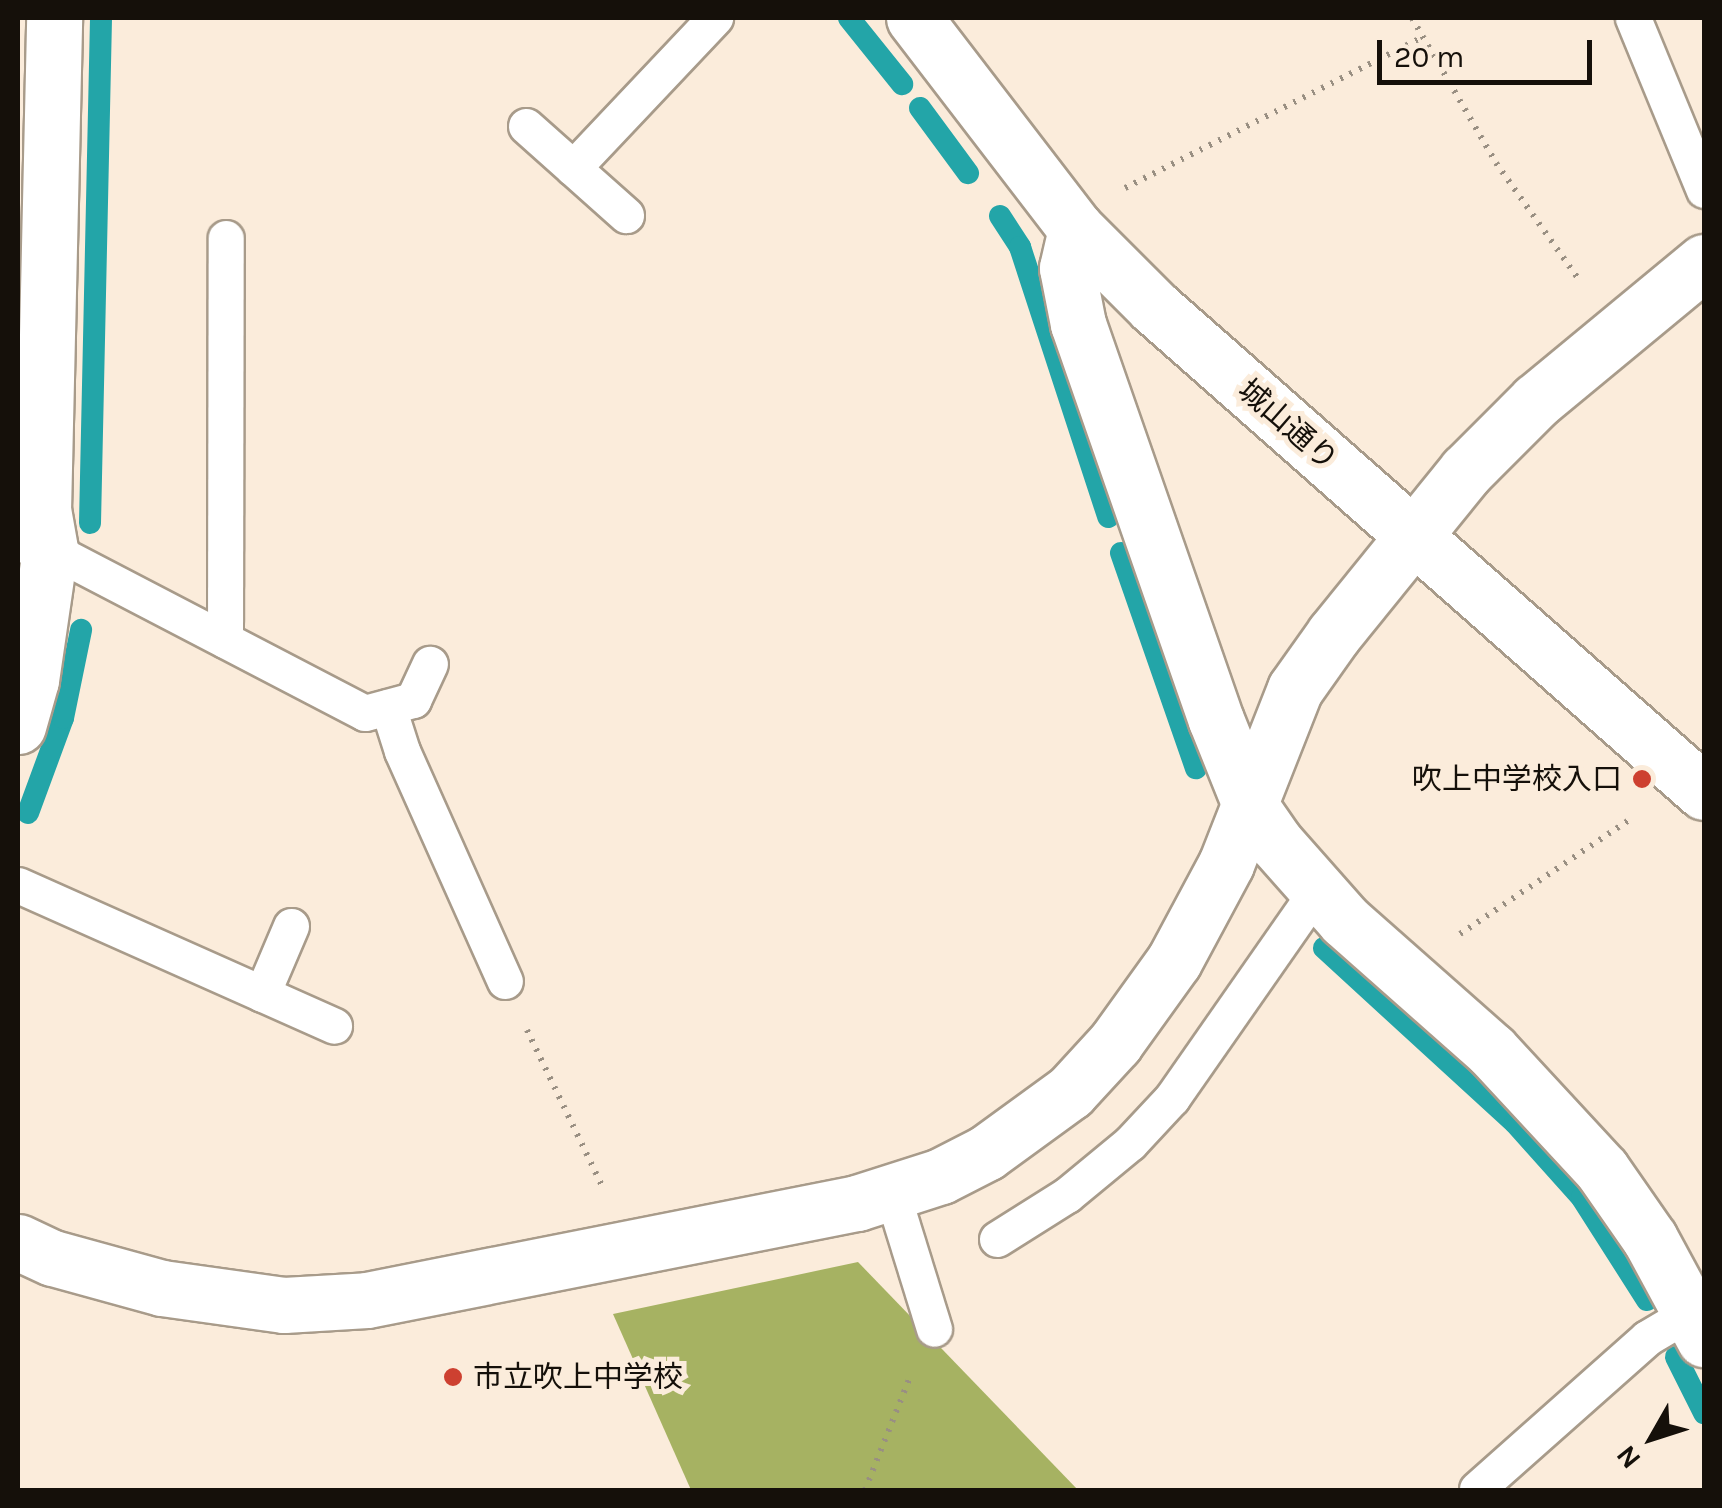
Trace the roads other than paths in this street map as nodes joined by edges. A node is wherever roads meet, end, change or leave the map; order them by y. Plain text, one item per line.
1 (54, 18) edge
2 (716, 18) edge
3 (914, 18) edge
4 (1633, 18) edge
5 (526, 126) dead end
6 (574, 168) junction
7 (1704, 190) edge
8 (626, 215) dead end
9 (1076, 229) junction
10 (226, 238) dead end
11 (1704, 262) edge
12 (1414, 535) junction
13 (34, 547) edge
14 (225, 640) junction
15 (430, 664) dead end
16 (388, 707) junction
17 (18, 726) edge
18 (1704, 792) edge
19 (1251, 807) junction
20 (18, 885) edge
21 (1317, 890) junction
22 (291, 926) dead end
23 (506, 982) road end
24 (262, 994) junction
25 (334, 1026) dead end
26 (892, 1193) junction
27 (996, 1238) dead end
28 (18, 1242) edge
29 (1698, 1326) edge
30 (934, 1329) dead end
31 (1478, 1489) edge

1 - 13 street
2 - 6 lane
3 - 9 street, 城山通り
4 - 7 lane
5 - 6 lane
6 - 8 lane
9 - 12 street, 城山通り
9 - 19 street
10 - 14 lane
11 - 12 street
12 - 18 street, 城山通り
12 - 19 street
13 - 14 lane
13 - 17 street
14 - 16 lane
15 - 16 lane
16 - 23 lane
19 - 21 street
19 - 26 street
20 - 24 lane
21 - 27 lane
21 - 29 street
22 - 24 lane
24 - 25 lane
26 - 28 street
26 - 30 lane
29 - 31 lane

